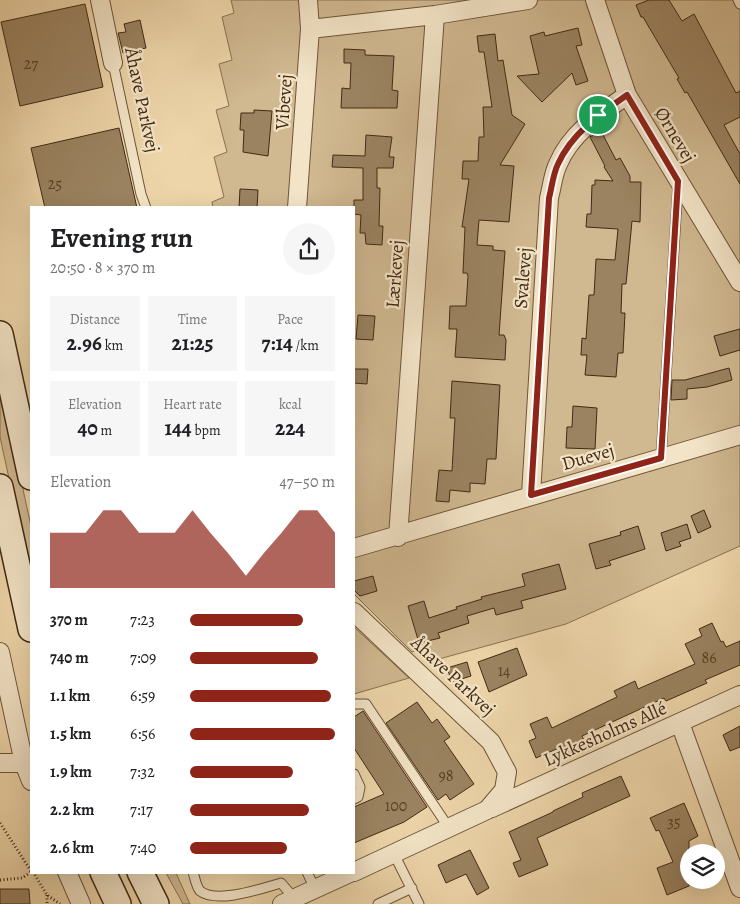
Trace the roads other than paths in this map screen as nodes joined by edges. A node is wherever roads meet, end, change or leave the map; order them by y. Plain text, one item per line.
1 (100, 0) edge
2 (308, 0) edge
3 (528, 0) edge
4 (595, 0) edge
5 (738, 0) edge
6 (740, 4) edge
7 (435, 15) junction
8 (310, 29) junction
9 (113, 63) joint
10 (627, 95) junction
11 (678, 181) junction
12 (145, 206) edge
13 (297, 206) edge
14 (740, 282) edge
15 (0, 334) edge
16 (740, 435) edge
17 (661, 458) junction
18 (30, 472) edge
19 (0, 488) edge
20 (531, 495) junction
21 (398, 537) junction
22 (358, 548) edge
23 (355, 613) edge
24 (30, 624) edge
25 (0, 652) edge
26 (740, 695) edge
27 (355, 704) edge
28 (680, 723) junction
29 (0, 763) edge
30 (24, 763) junction
31 (355, 776) edge
32 (30, 778) edge
33 (506, 781) joint
34 (355, 798) edge
35 (486, 810) junction
36 (449, 828) junction
37 (394, 854) junction
38 (355, 871) edge
39 (68, 874) edge
40 (104, 874) edge
41 (141, 874) edge
42 (193, 874) edge
43 (308, 874) edge
44 (344, 874) edge
45 (331, 877) edge
46 (412, 888) junction
47 (740, 888) edge
48 (315, 889) junction
49 (292, 902) edge
50 (81, 904) edge
51 (118, 904) edge
52 (156, 904) edge
53 (378, 904) edge
54 (419, 904) edge

1 - 9 street, Åhave Parkvej
2 - 8 street, Vibevej
3 - 7 street
4 - 10 street, Ørnevej
5 - 6 lane
7 - 8 street
7 - 21 street, Lærkevej
8 - 13 street, Vibevej
9 - 12 lane, Åhave Parkvej
10 - 11 street, Ørnevej
10 - 20 street, Svalevej
11 - 14 street, Ørnevej
11 - 17 lane
15 - 18 main road
16 - 17 street, Duevej
17 - 20 street, Duevej
19 - 24 main road
20 - 21 street, Duevej
21 - 22 street, Duevej
23 - 33 street, Åhave Parkvej
25 - 30 street
26 - 28 street, Lykkesholms Allé
27 - 36 lane
28 - 35 street, Lykkesholms Allé
28 - 47 street
29 - 30 street
30 - 32 street
31 - 34 lane
33 - 35 street, Lykkesholms Allé
35 - 36 street, Lykkesholms Allé
36 - 37 street, Lykkesholms Allé
37 - 38 street, Lykkesholms Allé
37 - 46 lane
39 - 50 street
40 - 51 main road
41 - 52 main road
42 - 49 lane, Lykkesholms Allé
43 - 48 lane
44 - 45 street, Lykkesholms Allé
45 - 48 street, Lykkesholms Allé
46 - 53 lane
46 - 54 lane
48 - 49 street, Lykkesholms Allé

